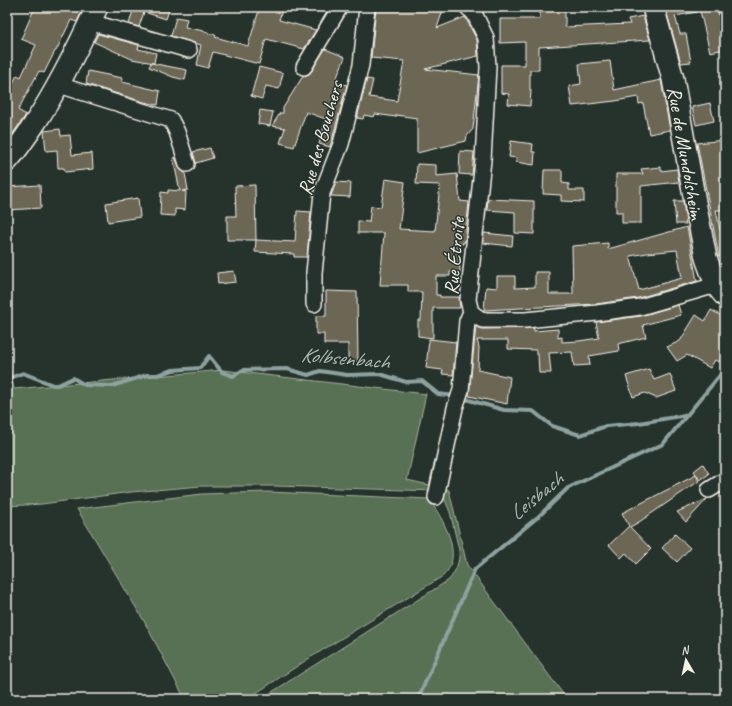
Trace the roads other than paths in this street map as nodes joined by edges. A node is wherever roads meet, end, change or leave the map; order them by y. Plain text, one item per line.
1 (340, 7) edge
2 (367, 7) edge
3 (466, 7) edge
4 (653, 7) edge
5 (93, 14) edge
6 (189, 50) dead end
7 (304, 67) dead end
8 (59, 85) junction
9 (7, 161) edge
10 (187, 164) dead end
11 (720, 290) edge
12 (314, 304) dead end
13 (470, 312) junction
14 (725, 480) edge
15 (710, 490) dead end
16 (436, 497) dead end

1 - 7 street
2 - 12 street, Rue des Bouchers
3 - 13 street, Rue Étroite
4 - 11 street, Rue de Mundolsheim
5 - 6 street
5 - 8 street
8 - 9 street
8 - 10 street
11 - 13 street, Rue Étroite
13 - 16 street
14 - 15 street

